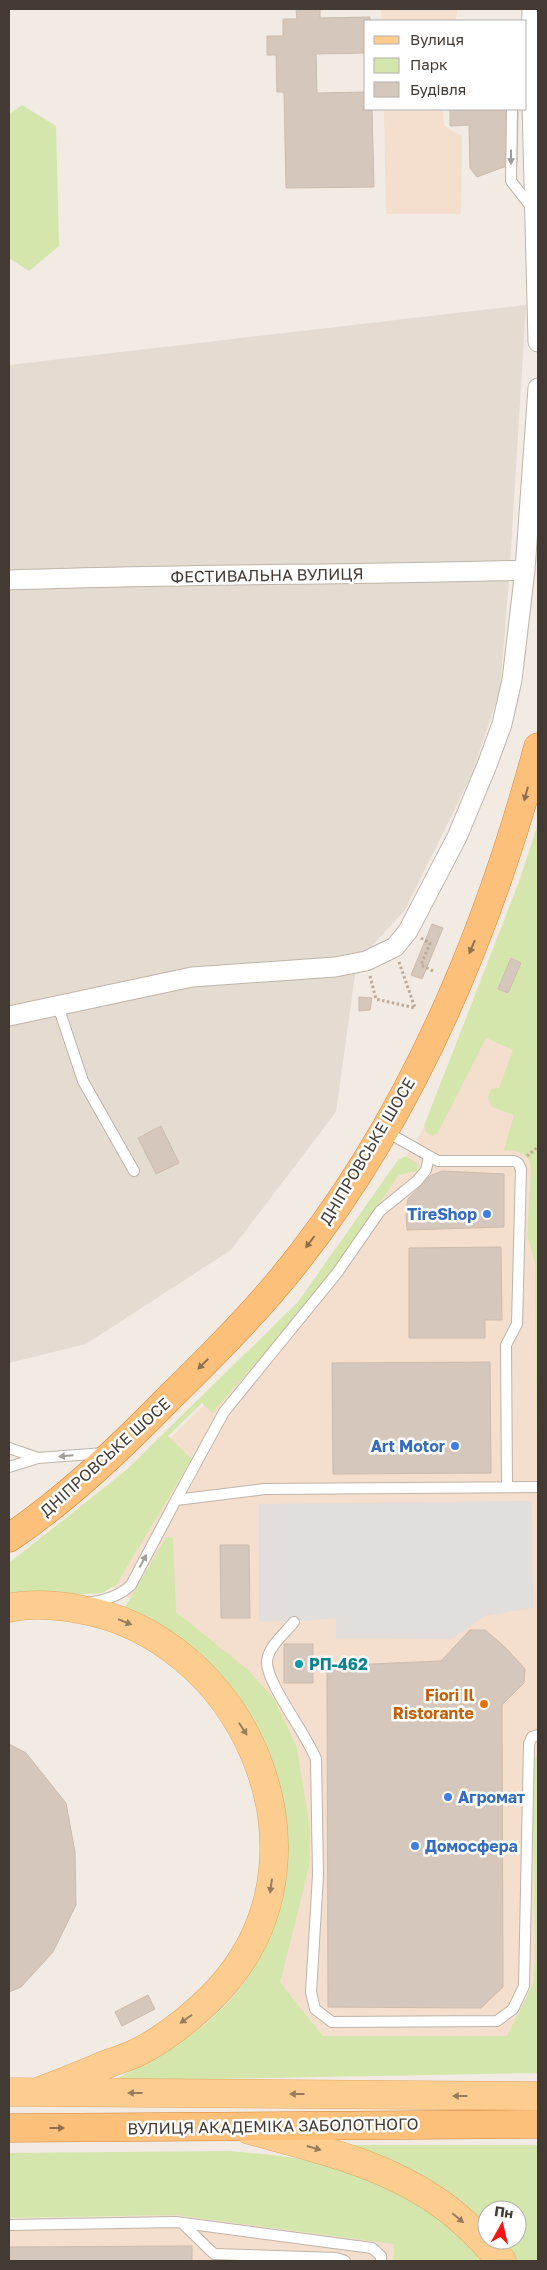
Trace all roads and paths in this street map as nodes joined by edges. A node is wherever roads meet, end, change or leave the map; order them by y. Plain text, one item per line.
1 (532, 9) edge
2 (528, 66) edge
3 (512, 110) edge
4 (534, 210) junction
5 (537, 253) edge
6 (538, 342) edge
7 (538, 388) edge
8 (525, 570) junction
9 (9, 580) edge
10 (538, 747) edge
11 (430, 943) dead end
12 (395, 947) junction
13 (433, 971) dead end
14 (372, 982) dead end
15 (58, 1006) junction
16 (9, 1016) edge
17 (383, 1130) junction
18 (428, 1157) junction
19 (134, 1171) dead end
20 (9, 1448) edge
21 (115, 1452) junction
22 (38, 1458) junction
23 (9, 1467) edge
24 (507, 1487) junction
25 (538, 1487) edge
26 (176, 1500) junction
27 (9, 1538) edge
28 (62, 1606) junction
29 (9, 1608) edge
30 (294, 1622) dead end
31 (538, 1735) edge
32 (9, 2092) edge
33 (38, 2092) junction
34 (538, 2096) edge
35 (538, 2124) edge
36 (233, 2125) junction
37 (9, 2128) edge
38 (182, 2223) junction
39 (9, 2225) edge
40 (345, 2261) edge
41 (381, 2261) edge
42 (502, 2261) edge

1 - 2 street
2 - 4 street
3 -> 4 lane
4 - 5 street
5 - 6 street
7 - 8 street
8 - 9 street, ФЕСТИВАЛЬНА ВУЛИЦЯ
8 - 12 street
10 -> 17 highway, ДНІПРОВСЬКЕ ШОСЕ
11 - 13 path
12 - 14 path
12 - 15 street
15 - 16 street
15 - 19 lane
17 - 18 lane
17 -> 21 highway, ДНІПРОВСЬКЕ ШОСЕ
18 - 24 lane
18 - 26 lane
20 - 22 lane
21 -> 22 lane
21 - 27 highway, ДНІПРОВСЬКЕ ШОСЕ
22 - 23 lane
24 - 25 lane
24 - 26 lane
28 -> 26 lane
28 - 29 main road
28 -> 33 main road
30 - 31 lane
32 - 33 main road, ВУЛИЦЯ АКАДЕМІКА ЗАБОЛОТНОГО
34 -> 33 main road, ВУЛИЦЯ АКАДЕМІКА ЗАБОЛОТНОГО
35 - 36 highway, ВУЛИЦЯ АКАДЕМІКА ЗАБОЛОТНОГО
37 -> 36 highway, ВУЛИЦЯ АКАДЕМІКА ЗАБОЛОТНОГО
36 -> 42 main road
38 - 39 lane
38 - 40 lane
38 - 41 lane

